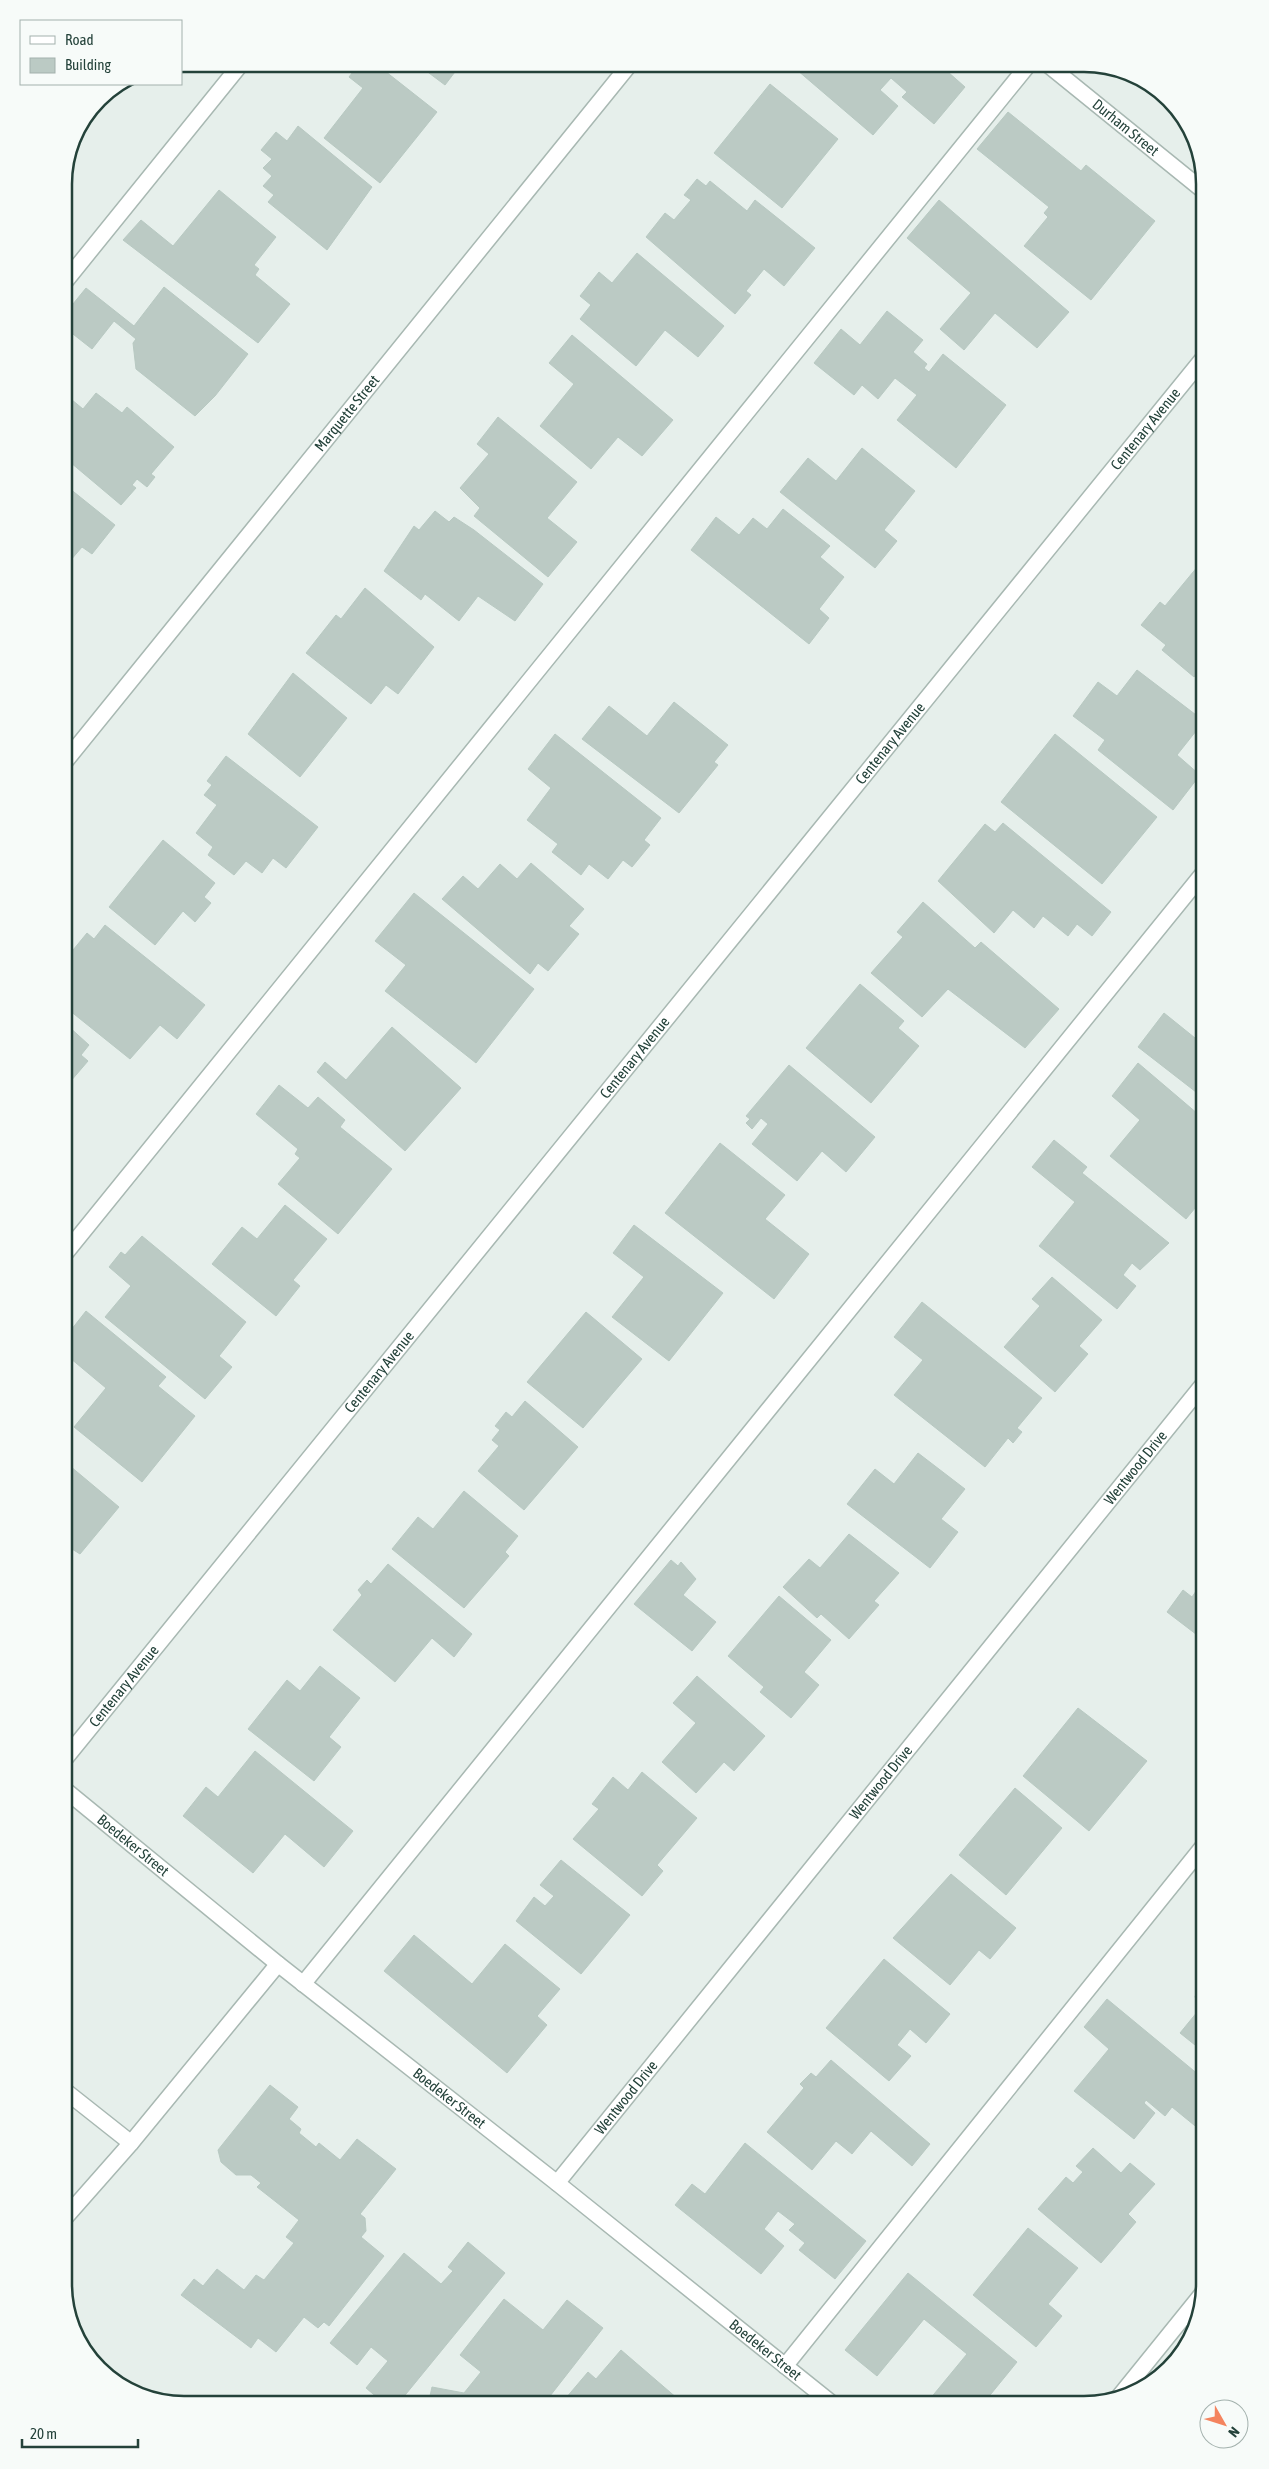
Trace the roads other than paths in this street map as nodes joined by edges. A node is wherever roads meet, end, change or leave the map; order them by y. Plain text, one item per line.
1 (233, 73) edge
2 (623, 73) edge
3 (1022, 73) edge
4 (1058, 73) edge
5 (1196, 185) edge
6 (73, 272) edge
7 (1196, 367) edge
8 (73, 752) edge
9 (1196, 882) edge
10 (72, 1245) edge
11 (1196, 1393) edge
12 (72, 1750) edge
13 (72, 1796) edge
14 (1196, 1855) edge
15 (278, 1964) junction
16 (303, 1984) junction
17 (72, 2096) edge
18 (131, 2143) junction
19 (557, 2183) junction
20 (72, 2210) edge
21 (1195, 2302) edge
22 (784, 2366) junction
23 (1126, 2388) edge
24 (822, 2396) edge

1 - 6 street
2 - 8 street, Marquette Street
3 - 10 street
4 - 5 street, Durham Street
7 - 12 street, Centenary Avenue
9 - 16 street
11 - 19 street, Wentwood Drive
13 - 15 street, Boedeker Street
14 - 22 street
15 - 16 street, Boedeker Street
15 - 18 street
16 - 19 street, Boedeker Street
17 - 18 street
18 - 20 street
19 - 22 street, Boedeker Street
21 - 23 street
22 - 24 street, Boedeker Street

